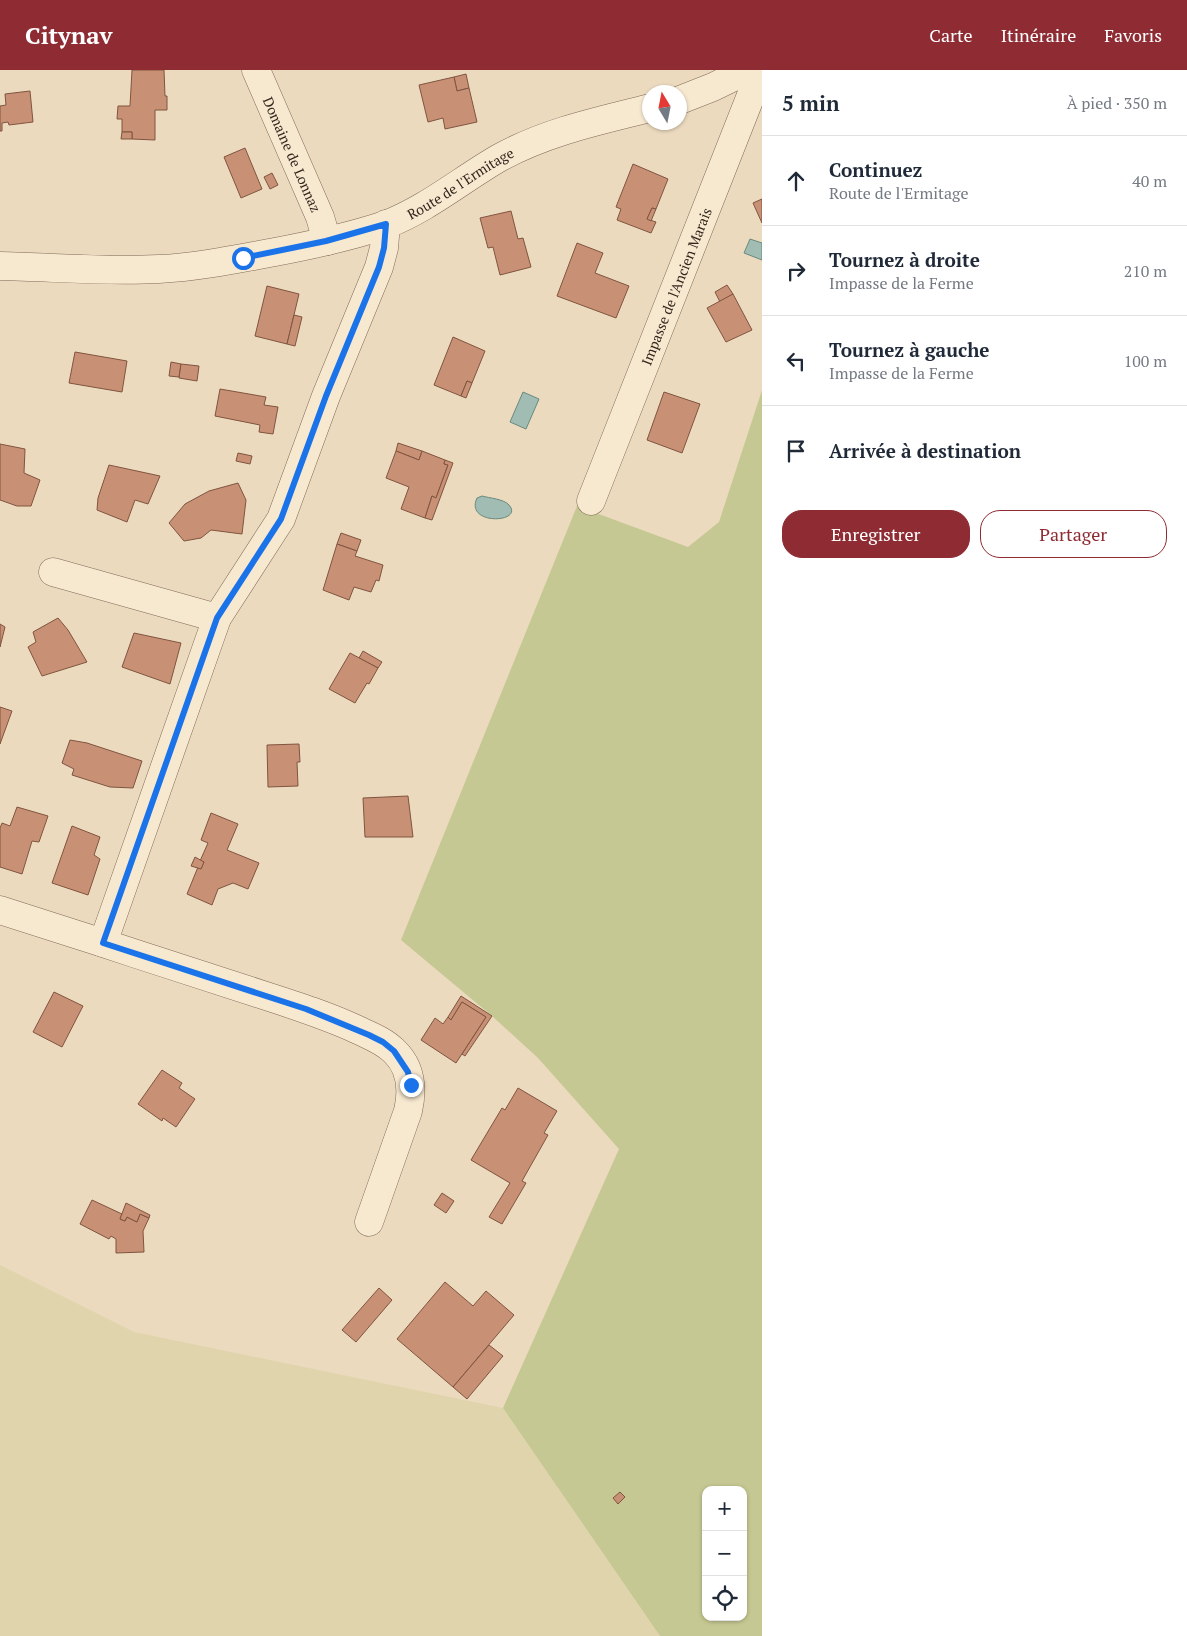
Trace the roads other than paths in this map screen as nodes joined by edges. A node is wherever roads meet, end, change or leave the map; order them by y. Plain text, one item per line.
1 (256, 70) edge
2 (748, 70) edge
3 (761, 70) edge
4 (687, 97) edge
5 (642, 110) edge
6 (386, 224) junction
7 (326, 241) junction
8 (0, 266) edge
9 (591, 501) dead end
10 (53, 572) dead end
11 (217, 618) junction
12 (0, 910) edge
13 (103, 943) junction
14 (369, 1222) dead end

1 - 7 street, Domaine de Lonnaz
2 - 4 street
3 - 9 street, Impasse de l'Ancien Marais
5 - 6 street, Route de l'Ermitage
6 - 7 street, Route de l'Ermitage
6 - 11 street
7 - 8 street, Route de l'Ermitage
10 - 11 street
11 - 13 street
12 - 13 street
13 - 14 street

